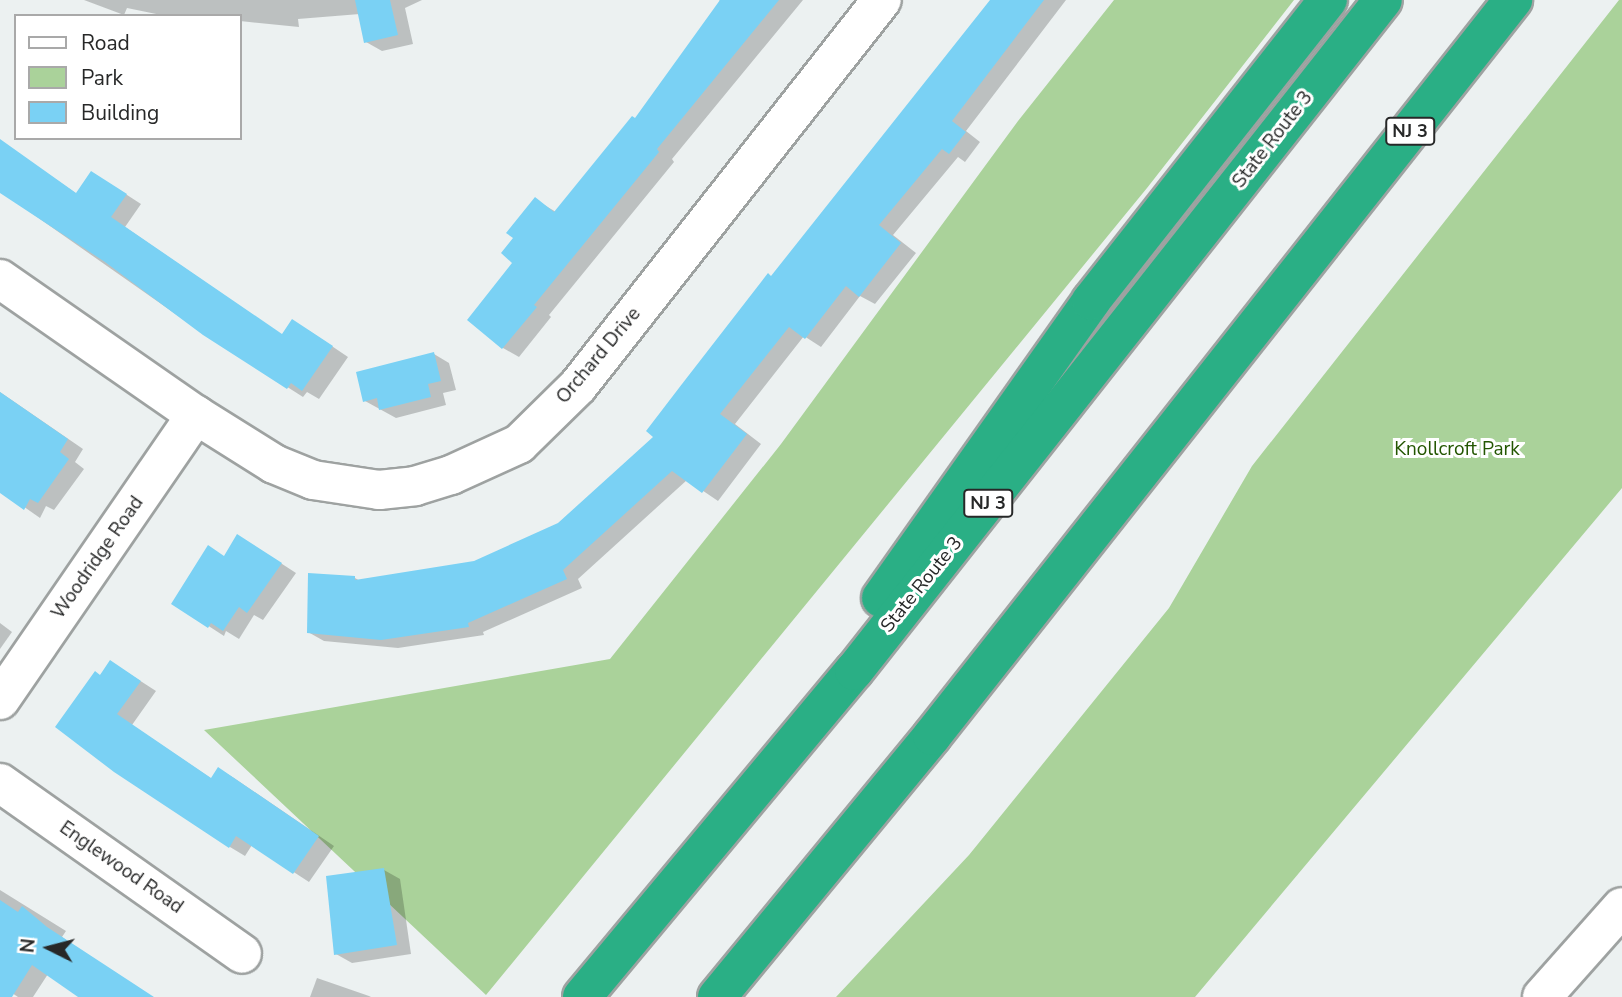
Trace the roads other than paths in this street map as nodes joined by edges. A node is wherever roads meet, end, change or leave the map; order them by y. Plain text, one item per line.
1 (882, 0) edge
2 (1328, 0) edge
3 (1383, 0) edge
4 (1513, 0) edge
5 (0, 279) edge
6 (196, 415) junction
7 (0, 700) edge
8 (0, 783) edge
9 (684, 877) junction
10 (1622, 907) edge
11 (242, 954) dead end
12 (582, 997) edge
13 (717, 997) edge
14 (1542, 997) edge

1 - 6 street, Orchard Drive
2 - 9 highway
3 - 9 highway, State Route 3 / NJ 3
4 - 13 highway, NJ 3
5 - 6 street, Orchard Drive
6 - 7 street, Woodridge Road
8 - 11 street, Englewood Road
9 - 12 highway, State Route 3 / NJ 3
10 - 14 street

